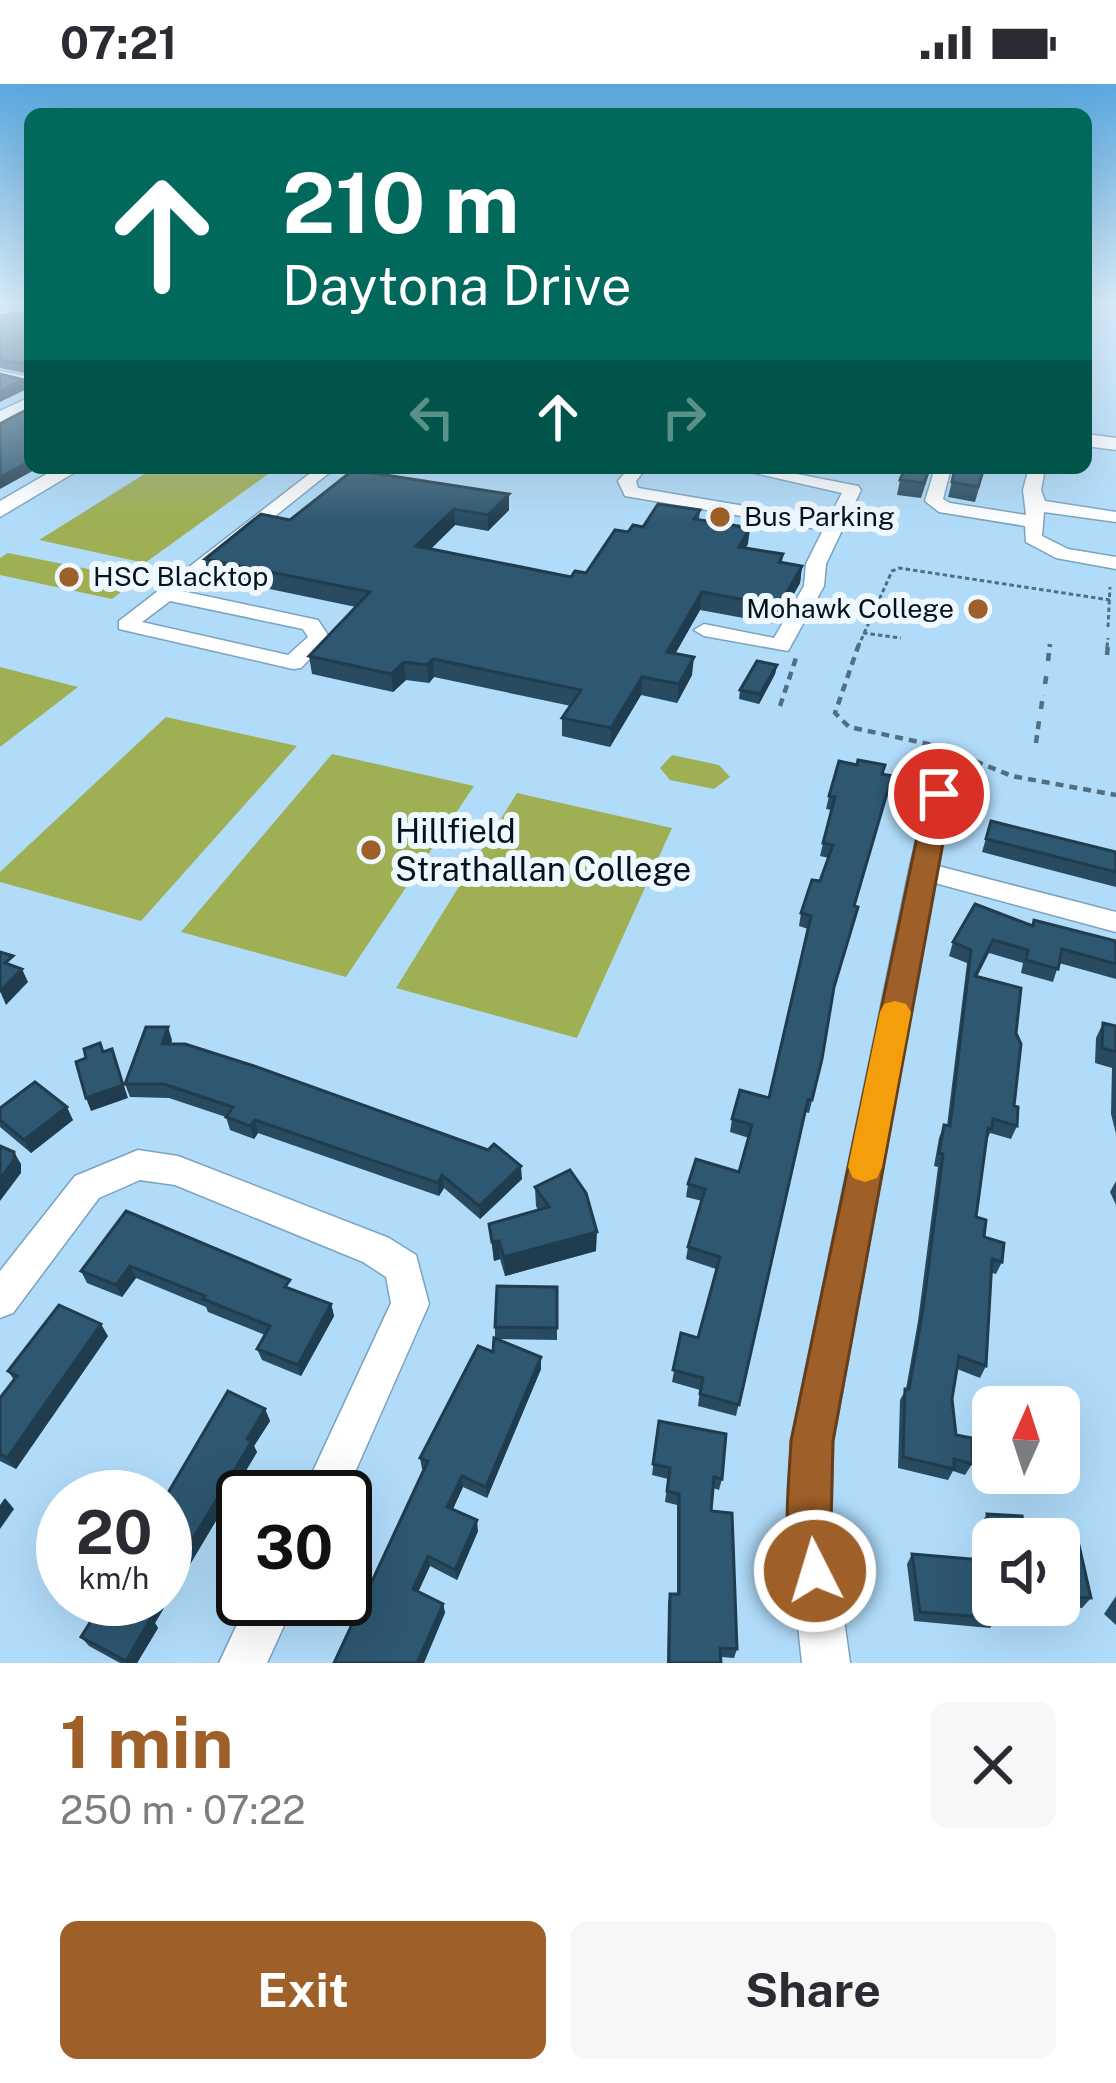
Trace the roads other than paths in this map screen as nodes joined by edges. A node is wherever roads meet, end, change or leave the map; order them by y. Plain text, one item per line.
1 (61, 474) edge
2 (319, 474) edge
3 (633, 474) edge
4 (771, 474) edge
5 (941, 474) edge
6 (1035, 474) edge
7 (1047, 474) edge
8 (1035, 508) junction
9 (0, 510) edge
10 (1116, 517) edge
11 (836, 527) junction
12 (1116, 563) edge
13 (166, 594) junction
14 (704, 631) dead end
15 (939, 794) dead end
16 (922, 871) junction
17 (1116, 922) edge
18 (0, 1300) edge
19 (334, 1470) edge
20 (260, 1626) edge
21 (242, 1663) edge
22 (826, 1663) edge

1 - 9 main road
2 - 13 street
3 - 11 street
4 - 11 street
5 - 8 street
6 - 8 street
7 - 8 street
8 - 10 street
8 - 12 street
11 - 14 street
13 - 13 street
15 - 16 street
16 - 17 street
16 - 22 street
18 - 19 street
20 - 21 street

